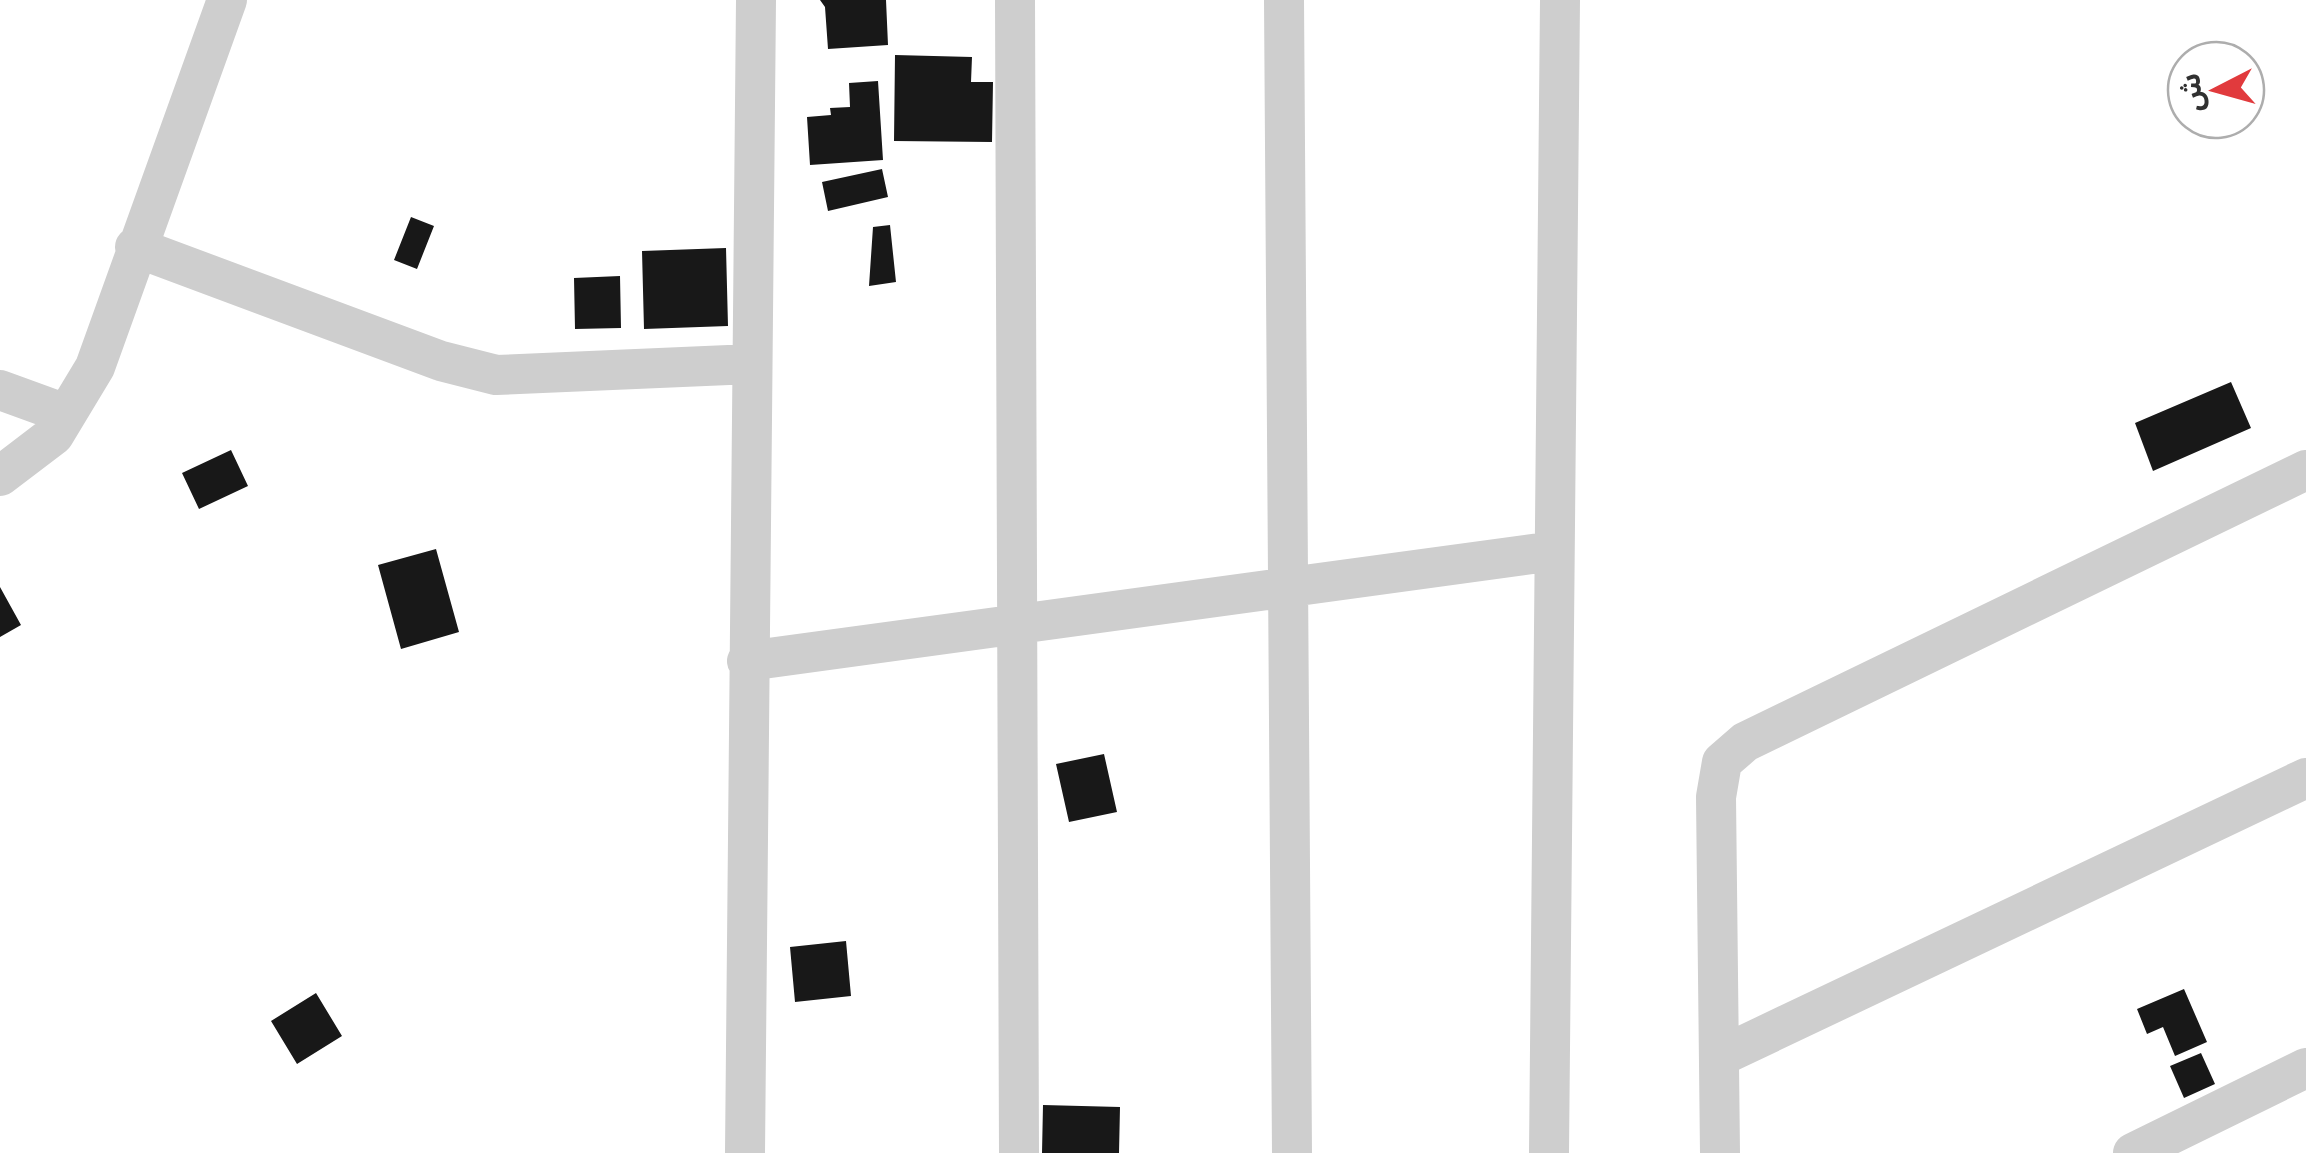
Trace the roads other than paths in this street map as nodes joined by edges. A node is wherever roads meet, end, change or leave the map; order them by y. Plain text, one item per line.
1 (227, 0) edge
2 (756, 0) edge
3 (1015, 0) edge
4 (1284, 0) edge
5 (1560, 0) edge
6 (136, 246) junction
7 (752, 364) junction
8 (0, 390) edge
9 (66, 414) junction
10 (2306, 470) edge
11 (0, 476) edge
12 (1554, 551) junction
13 (1285, 588) junction
14 (1018, 624) junction
15 (747, 661) junction
16 (2306, 778) edge
17 (1719, 1057) junction
18 (2306, 1068) edge
19 (2179, 1143) edge
20 (745, 1153) edge
21 (1019, 1153) edge
22 (1292, 1153) edge
23 (1550, 1153) edge
24 (1720, 1153) edge
25 (2133, 1153) edge

1 - 6 street
2 - 7 street
3 - 14 street
4 - 13 street
5 - 12 street
6 - 7 street
6 - 9 street
7 - 15 street
8 - 9 street
9 - 11 street
10 - 17 street
12 - 13 street
12 - 23 street
13 - 14 street
13 - 22 street
14 - 15 street
14 - 21 street
15 - 20 street
16 - 17 street
17 - 24 street
18 - 19 street
19 - 25 street

